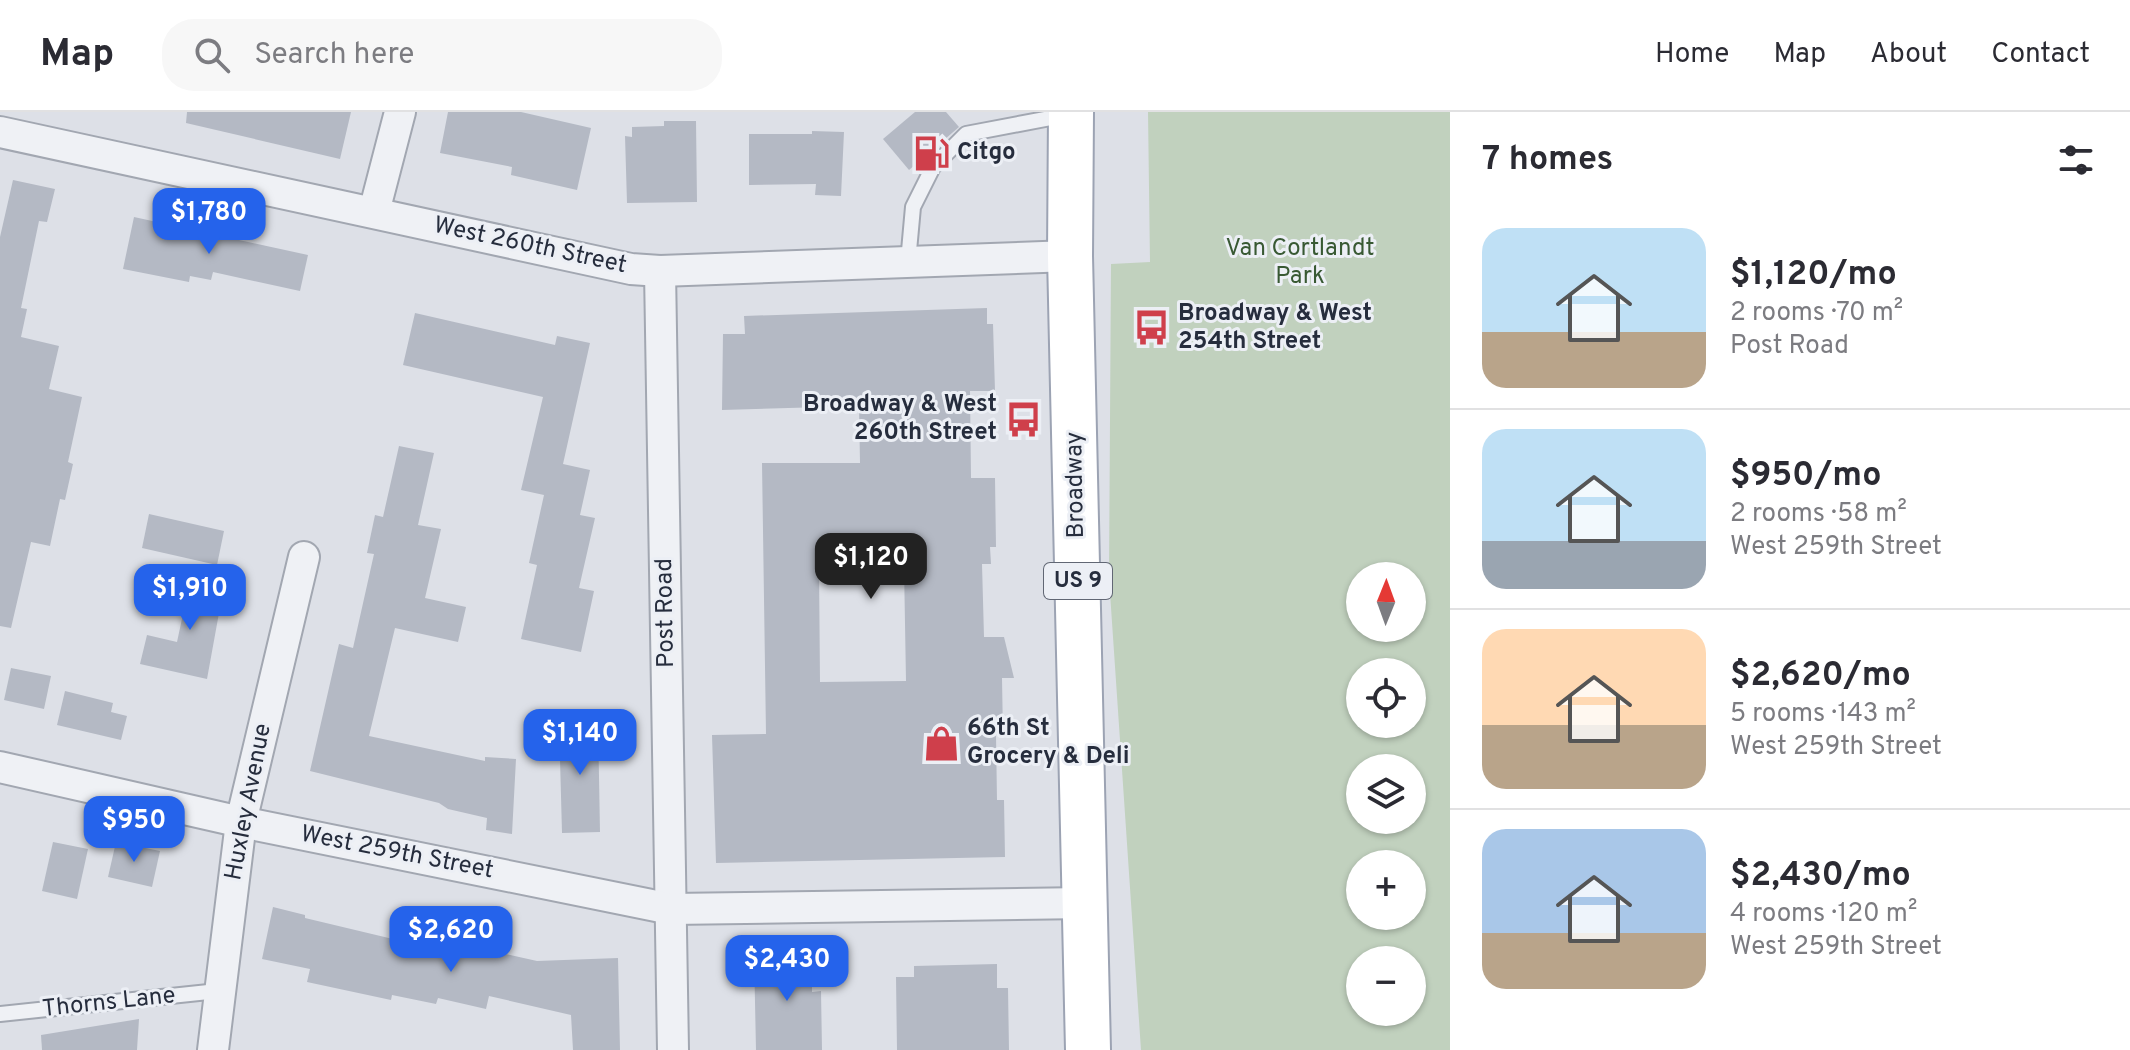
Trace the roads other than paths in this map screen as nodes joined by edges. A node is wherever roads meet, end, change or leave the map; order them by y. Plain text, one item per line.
1 (400, 112) edge
2 (1071, 113) edge
3 (0, 132) edge
4 (374, 212) junction
5 (1070, 256) junction
6 (908, 262) junction
7 (660, 271) junction
8 (304, 557) dead end
9 (0, 767) edge
10 (241, 822) junction
11 (1086, 903) junction
12 (671, 909) junction
13 (218, 991) junction
14 (0, 1014) edge
15 (213, 1050) edge
16 (673, 1050) edge
17 (1088, 1050) edge

1 - 4 street
2 - 5 main road, Broadway / US 9
2 - 6 lane
3 - 4 street, West 260th Street
4 - 7 street, West 260th Street
5 - 6 street, West 260th Street
5 - 11 main road, Broadway / US 9
6 - 7 street, West 260th Street
7 - 12 street, Post Road
8 - 10 street, Huxley Avenue
9 - 10 street, West 259th Street
10 - 12 street, West 259th Street
10 - 13 street, Huxley Avenue
11 - 12 street, West 259th Street
11 - 17 main road, Broadway / US 9
12 - 16 street, Post Road
13 - 14 lane, Thorns Lane
13 - 15 street, Huxley Avenue

